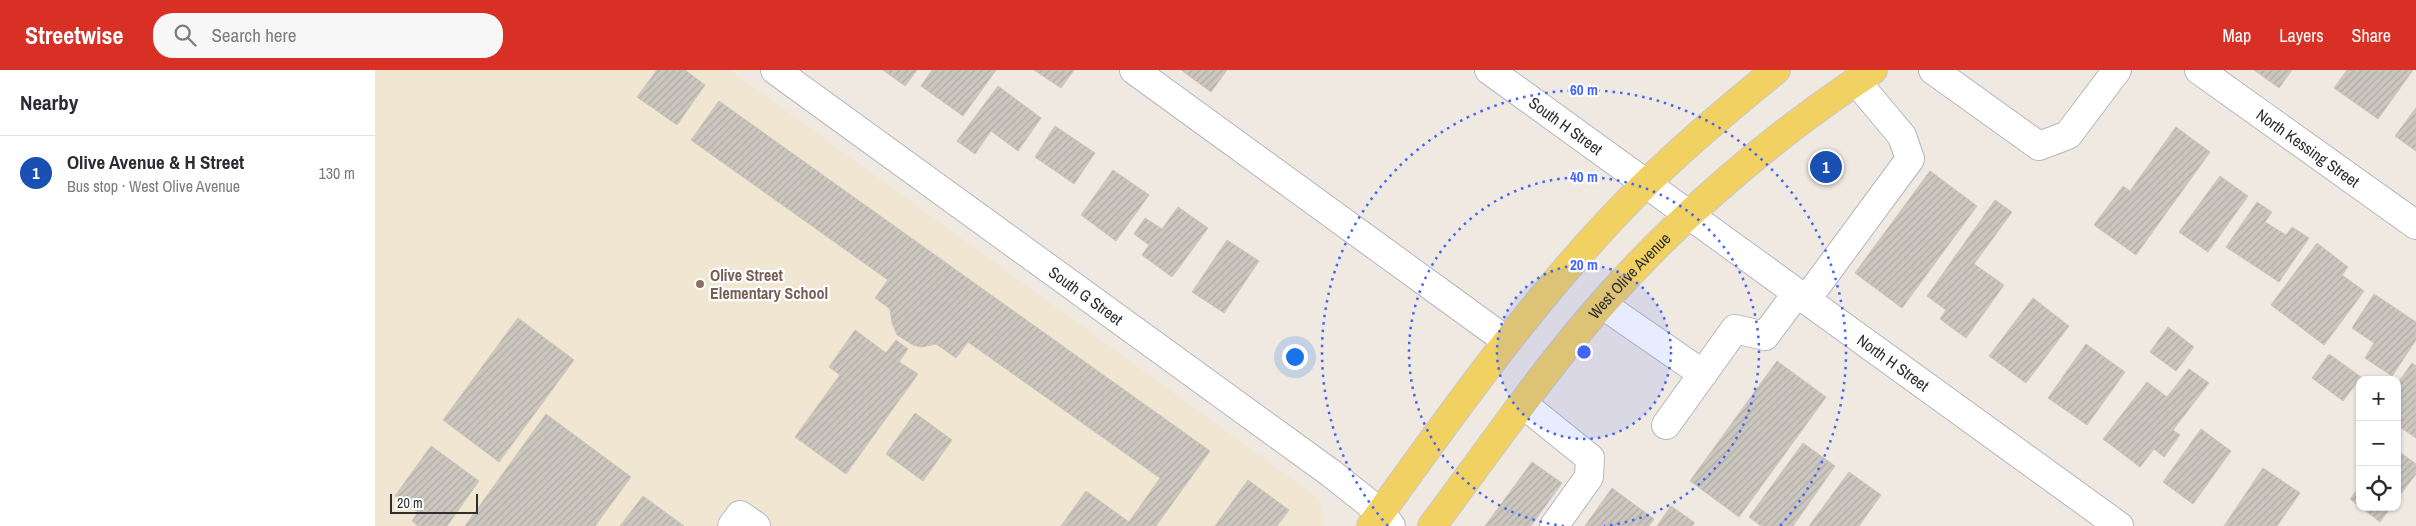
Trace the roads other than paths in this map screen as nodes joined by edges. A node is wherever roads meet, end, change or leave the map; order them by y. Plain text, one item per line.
1 (775, 70) edge
2 (1134, 70) edge
3 (1489, 70) edge
4 (1776, 70) edge
5 (1933, 70) edge
6 (2117, 70) edge
7 (2199, 70) edge
8 (1864, 76) edge
9 (1658, 191) junction
10 (1690, 216) junction
11 (2416, 225) edge
12 (1801, 296) junction
13 (1603, 304) junction
14 (1507, 341) junction
15 (1703, 374) junction
16 (1523, 404) junction
17 (1666, 425) dead end
18 (1381, 522) edge
19 (733, 526) edge
20 (756, 526) edge
21 (1432, 526) edge
22 (1554, 526) edge
23 (2119, 526) edge

1 - 18 street, South G Street
2 - 14 street
3 - 9 street, South H Street
4 - 9 main road
5 - 6 street
7 - 11 street, North Kessing Street
8 - 10 main road, West Olive Avenue
8 - 12 street
9 - 10 street, North H Street
9 - 14 main road
10 - 12 street, North H Street
10 - 13 main road, West Olive Avenue
12 - 15 street
12 - 23 street, North H Street
13 - 15 street
13 - 16 main road, West Olive Avenue
14 - 18 main road
15 - 17 street
16 - 21 main road, West Olive Avenue
16 - 22 street
19 - 20 street

